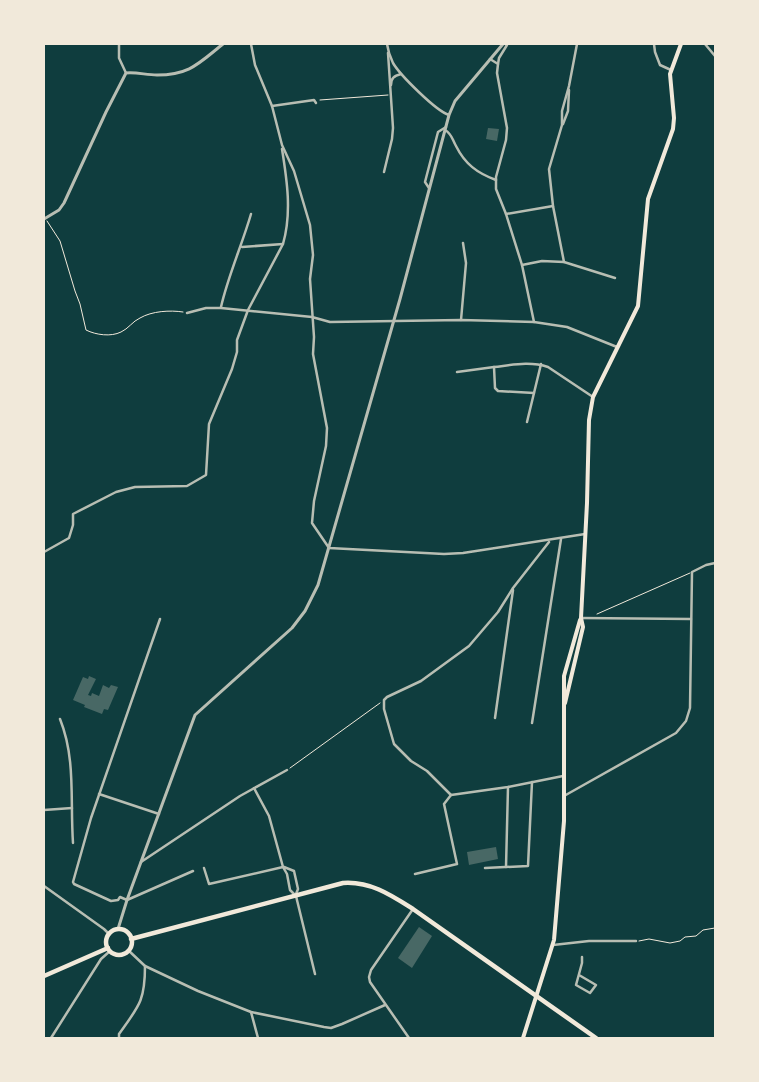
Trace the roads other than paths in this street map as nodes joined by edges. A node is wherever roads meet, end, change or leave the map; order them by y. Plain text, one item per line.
1 (119, 44) edge
2 (223, 44) edge
3 (251, 44) edge
4 (387, 44) edge
5 (504, 44) edge
6 (577, 44) edge
7 (654, 44) edge
8 (681, 44) edge
9 (706, 44) edge
10 (388, 52) junction
11 (715, 56) edge
12 (490, 59) junction
13 (498, 64) junction
14 (396, 68) junction
15 (671, 70) junction
16 (389, 72) junction
17 (126, 73) junction
18 (401, 73) junction
19 (569, 86) junction
20 (391, 87) junction
21 (315, 102) road end
22 (272, 106) junction
23 (448, 115) junction
24 (562, 125) junction
25 (445, 128) junction
26 (282, 145) junction
27 (384, 172) dead end
28 (496, 180) junction
29 (430, 188) junction
30 (553, 206) junction
31 (251, 214) dead end
32 (506, 214) junction
33 (44, 219) edge
34 (463, 243) dead end
35 (282, 244) junction
36 (241, 247) junction
37 (564, 262) junction
38 (522, 265) junction
39 (615, 278) dead end
40 (221, 308) junction
41 (248, 310) junction
42 (187, 313) road end
43 (312, 317) junction
44 (461, 320) junction
45 (394, 322) junction
46 (534, 322) junction
47 (619, 348) junction
48 (541, 364) junction
49 (494, 367) junction
50 (457, 372) dead end
51 (534, 393) junction
52 (593, 397) junction
53 (527, 422) dead end
54 (585, 534) junction
55 (561, 539) junction
56 (550, 541) junction
57 (329, 548) junction
58 (44, 552) edge
59 (715, 563) edge
60 (513, 588) junction
61 (581, 618) junction
62 (160, 619) dead end
63 (690, 619) junction
64 (495, 718) dead end
65 (60, 719) dead end
66 (532, 723) dead end
67 (287, 770) road end
68 (563, 776) junction
69 (532, 782) junction
70 (508, 787) junction
71 (254, 788) junction
72 (99, 794) junction
73 (450, 795) junction
74 (564, 796) junction
75 (72, 808) junction
76 (44, 810) edge
77 (159, 814) junction
78 (73, 843) dead end
79 (142, 862) junction
80 (282, 867) junction
81 (506, 867) junction
82 (204, 868) dead end
83 (485, 868) dead end
84 (193, 871) dead end
85 (415, 874) dead end
86 (44, 886) edge
87 (296, 896) junction
88 (127, 900) junction
89 (413, 909) junction
90 (118, 929) junction
91 (109, 934) junction
92 (131, 939) junction
93 (636, 941) road end
94 (582, 942) junction
95 (553, 945) junction
96 (582, 947) dead end
97 (109, 950) junction
98 (128, 950) junction
99 (582, 956) dead end
100 (145, 966) junction
101 (315, 974) dead end
102 (579, 975) junction
103 (44, 976) edge
104 (536, 997) junction
105 (386, 1005) junction
106 (251, 1012) junction
107 (50, 1038) edge
108 (119, 1038) edge
109 (258, 1038) edge
110 (409, 1038) edge
111 (523, 1038) edge
112 (596, 1038) edge

1 - 17 street
2 - 17 street
3 - 22 street
4 - 10 street
5 - 12 street
5 - 13 street
6 - 19 street
7 - 15 street
8 - 15 main road
9 - 11 street
10 - 14 street
10 - 16 street
12 - 13 street
12 - 23 street
13 - 28 street
14 - 16 street
14 - 18 street
15 - 47 main road
16 - 20 street
17 - 33 street
18 - 20 street
18 - 23 street
19 - 24 street
19 - 24 street
20 - 27 street
21 - 22 street
22 - 26 street
23 - 25 street
24 - 30 street
25 - 28 street
25 - 29 street
25 - 29 street
26 - 35 street
26 - 43 street
28 - 32 street
29 - 45 street
30 - 32 street
30 - 37 street
31 - 36 street
32 - 38 street
34 - 44 street
35 - 36 street
35 - 41 street
36 - 40 street
37 - 38 street
37 - 39 street
38 - 46 street
40 - 41 street
40 - 42 street
41 - 43 street
41 - 58 street
43 - 45 street
43 - 57 street
44 - 45 street
44 - 46 street
45 - 57 street
46 - 47 street
47 - 52 main road
48 - 49 street
48 - 51 street
48 - 52 street
49 - 50 street
49 - 51 street
51 - 53 street
52 - 54 main road
54 - 55 street
54 - 61 main road
55 - 56 street
55 - 66 street
56 - 57 street
56 - 60 street
57 - 77 street
59 - 63 street
60 - 64 street
60 - 73 street
61 - 63 street
61 - 68 main road
62 - 72 street
63 - 74 street
65 - 75 street
67 - 71 street
68 - 69 street
68 - 74 main road
69 - 70 street
69 - 81 street
70 - 73 street
70 - 81 street
71 - 79 street
71 - 80 street
72 - 77 street
72 - 88 street
73 - 85 street
74 - 95 main road
75 - 76 street
75 - 78 street
77 - 79 street
79 - 88 street
80 - 82 street
80 - 87 street
80 - 87 street
81 - 83 street
84 - 88 street
86 - 91 street
87 - 89 main road
87 - 92 main road
87 - 101 street
88 - 90 street
89 - 104 main road
89 - 105 street
90 - 91 main road
90 - 92 main road
91 - 97 main road
92 - 98 main road
93 - 94 street
94 - 95 street
94 - 96 street
95 - 104 main road
97 - 98 main road
97 - 103 main road
97 - 107 street
98 - 100 street
99 - 102 street
100 - 106 street
100 - 108 street
102 - 102 street
104 - 111 main road
104 - 112 main road
105 - 106 street
105 - 110 street
106 - 109 street

